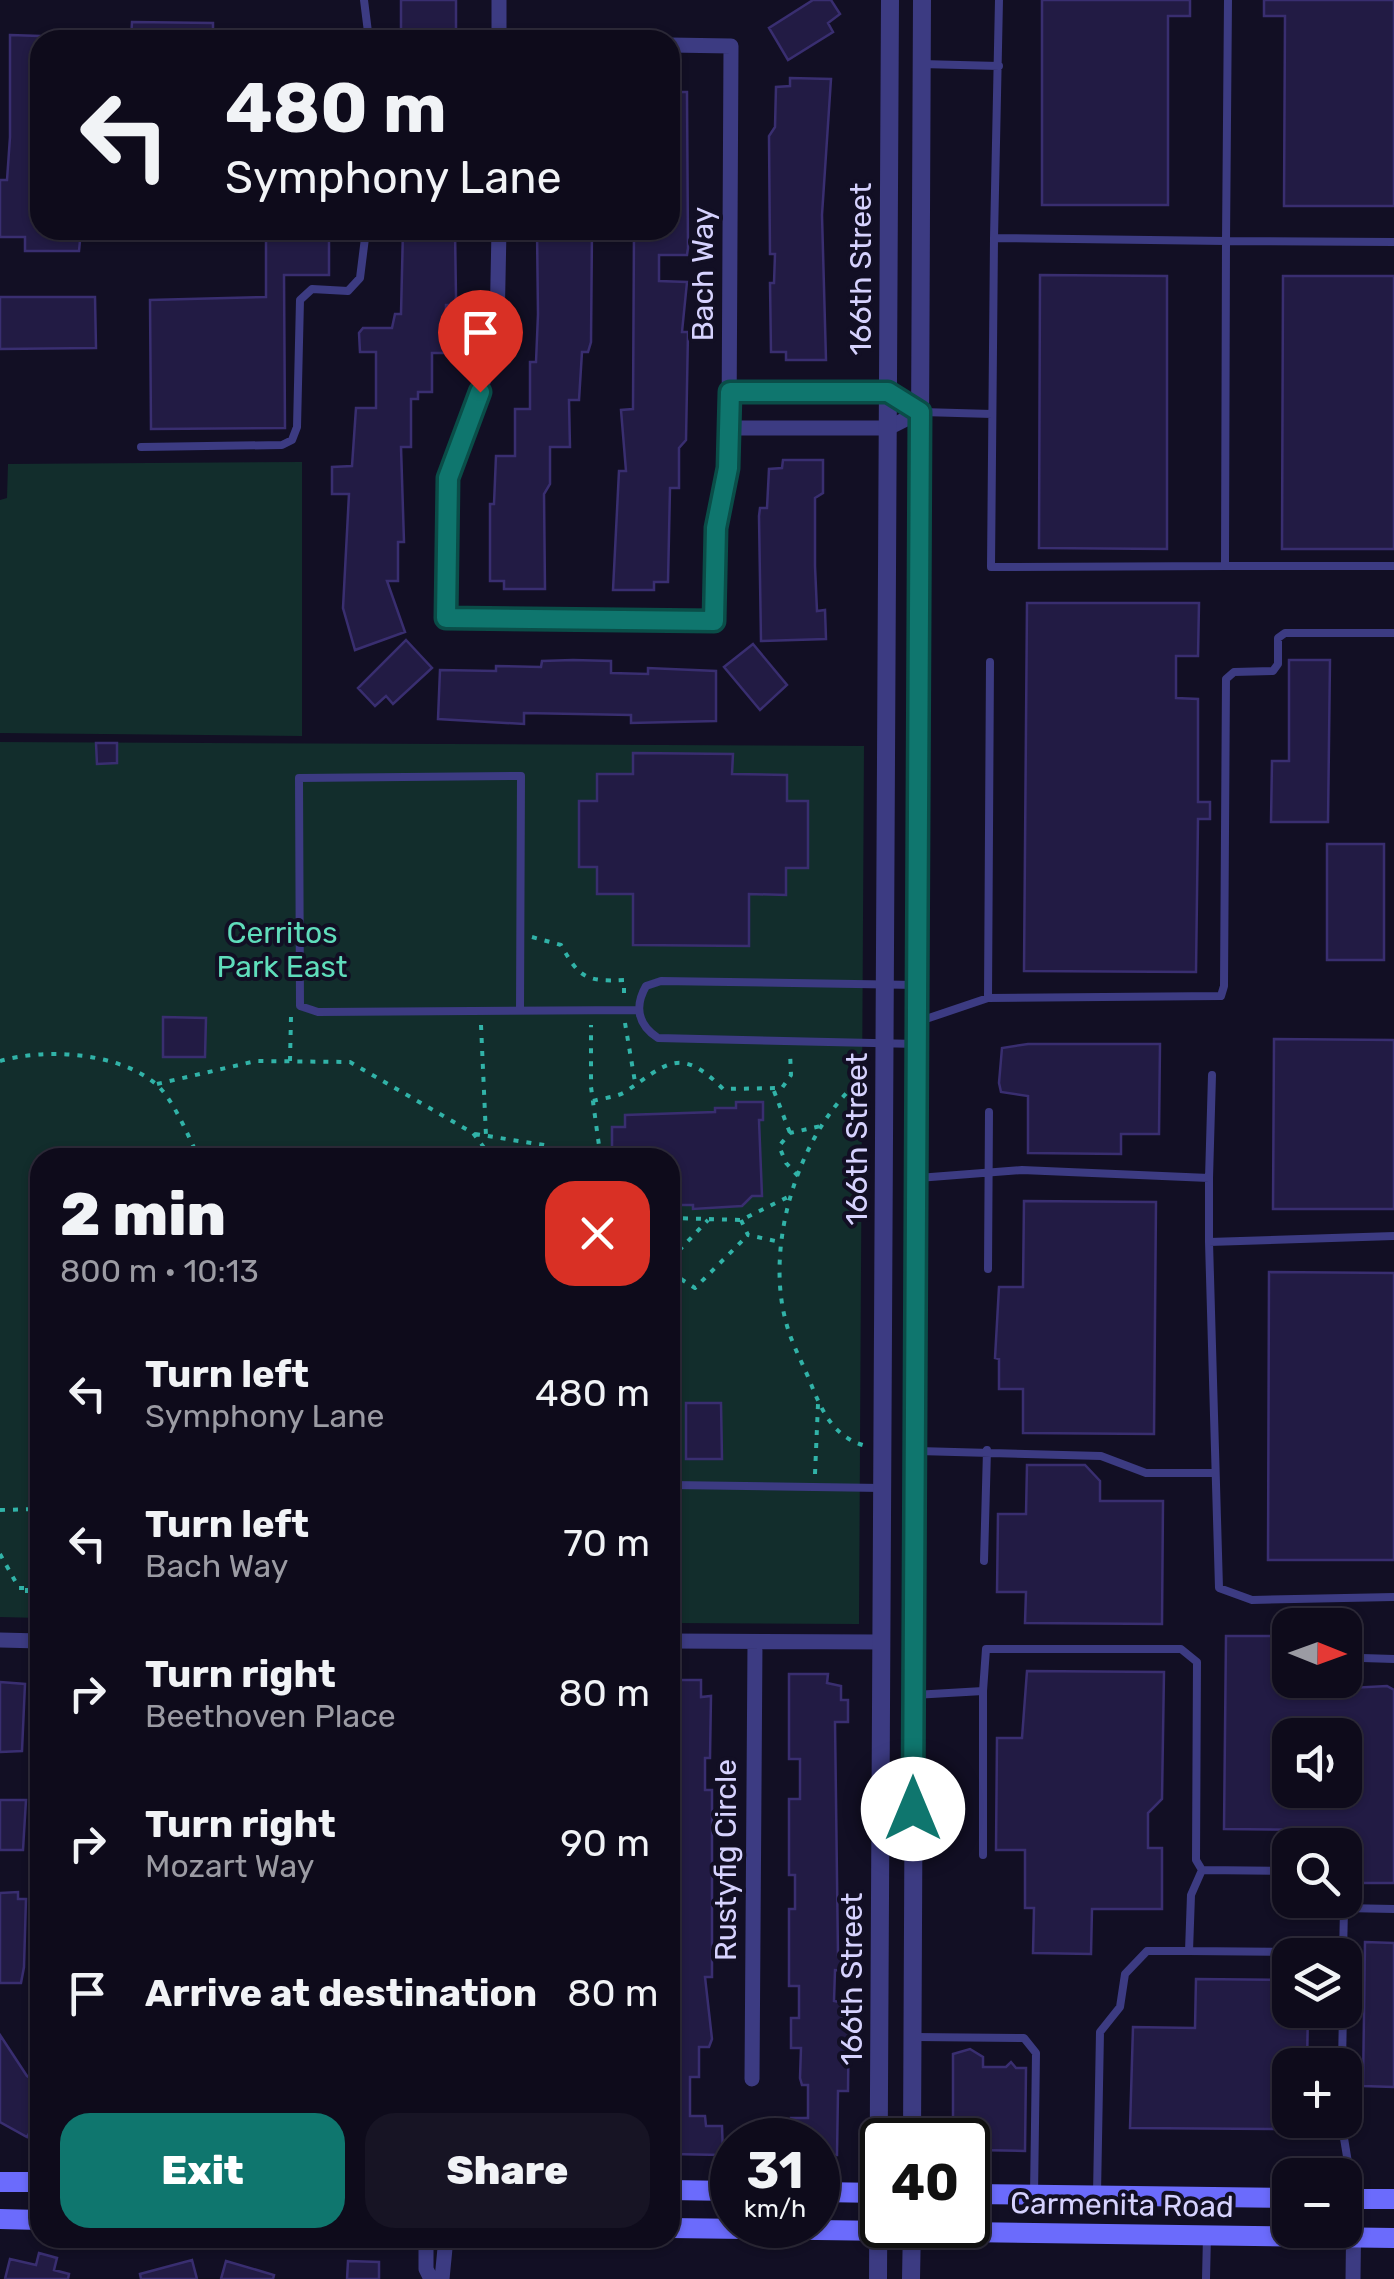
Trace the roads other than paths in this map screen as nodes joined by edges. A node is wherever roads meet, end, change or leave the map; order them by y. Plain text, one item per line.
1 (364, 0) edge
2 (498, 0) edge
3 (890, 0) edge
4 (922, 0) edge
5 (999, 0) edge
6 (1228, 0) edge
7 (367, 30) edge
8 (498, 30) edge
9 (680, 45) edge
10 (921, 64) junction
11 (998, 66) junction
12 (994, 238) junction
13 (365, 240) edge
14 (499, 240) edge
15 (1226, 241) junction
16 (1394, 242) edge
17 (730, 392) junction
18 (888, 392) junction
19 (920, 412) junction
20 (992, 414) junction
21 (730, 428) junction
22 (888, 428) junction
23 (141, 447) dead end
24 (1224, 566) junction
25 (1394, 566) edge
26 (1394, 633) edge
27 (990, 662) dead end
28 (885, 985) junction
29 (917, 986) junction
30 (988, 998) junction
31 (520, 1010) junction
32 (639, 1010) junction
33 (917, 1022) junction
34 (885, 1043) junction
35 (917, 1044) junction
36 (1212, 1075) dead end
37 (989, 1112) dead end
38 (987, 1174) junction
39 (916, 1178) junction
40 (1209, 1178) junction
41 (1394, 1236) edge
42 (1209, 1242) junction
43 (988, 1269) dead end
44 (986, 1450) junction
45 (915, 1452) junction
46 (1215, 1473) junction
47 (680, 1485) edge
48 (882, 1488) junction
49 (915, 1488) junction
50 (984, 1561) dead end
51 (1394, 1597) edge
52 (0, 1640) edge
53 (30, 1640) edge
54 (680, 1642) edge
55 (755, 1642) junction
56 (882, 1642) junction
57 (1362, 1658) dead end
58 (1394, 1659) edge
59 (983, 1692) junction
60 (914, 1695) junction
61 (983, 1855) dead end
62 (1202, 1870) junction
63 (1272, 1871) edge
64 (1362, 1908) edge
65 (1394, 1909) edge
66 (1190, 1951) junction
67 (1272, 1952) edge
68 (912, 2037) junction
69 (752, 2079) dead end
70 (881, 2118) edge
71 (912, 2118) edge
72 (0, 2182) edge
73 (30, 2182) edge
74 (680, 2190) edge
75 (710, 2191) edge
76 (990, 2194) edge
77 (1034, 2195) junction
78 (1097, 2196) junction
79 (1272, 2198) edge
80 (1362, 2199) edge
81 (1394, 2199) edge
82 (0, 2219) edge
83 (30, 2220) edge
84 (680, 2228) edge
85 (990, 2230) edge
86 (860, 2231) edge
87 (1207, 2236) junction
88 (1272, 2237) edge
89 (1362, 2238) edge
90 (1394, 2238) edge
91 (426, 2248) edge
92 (445, 2248) edge
93 (878, 2248) edge
94 (912, 2248) edge
95 (1354, 2248) edge
96 (430, 2279) edge
97 (442, 2279) edge
98 (878, 2279) edge
99 (911, 2279) edge
100 (1206, 2279) edge
101 (1353, 2279) edge

1 - 7 lane
2 - 8 street
3 - 18 street, 166th Street
4 - 10 street, 166th Street
5 - 11 lane
6 - 15 lane
9 - 17 street, Bach Way
10 - 11 lane
10 - 19 street, 166th Street
11 - 12 lane
12 - 15 lane
12 - 20 lane
13 - 23 lane
14 - 21 street, Bach Way
15 - 16 lane
15 - 24 lane
17 - 18 street
17 - 21 street, Bach Way
18 - 19 street
18 - 22 street, 166th Street
19 - 20 lane
19 - 22 street
19 - 29 street, 166th Street
20 - 24 lane
21 - 22 street
22 - 28 street, 166th Street
24 - 25 lane
26 - 30 lane
27 - 30 lane
28 - 29 lane
28 - 32 lane
28 - 34 street, 166th Street
29 - 33 street, 166th Street
30 - 33 lane
31 - 31 lane
31 - 32 lane
32 - 34 lane
33 - 35 street, 166th Street
34 - 35 lane
34 - 48 street, 166th Street
35 - 39 street, 166th Street
36 - 40 lane
37 - 38 lane
38 - 39 lane
38 - 40 lane
38 - 43 lane
39 - 45 street, 166th Street
40 - 42 lane
41 - 42 lane
42 - 46 lane
44 - 45 lane
44 - 46 lane
44 - 50 lane
45 - 49 street, 166th Street
46 - 51 lane
47 - 48 lane
48 - 49 street
48 - 56 street, 166th Street
49 - 60 street, 166th Street
52 - 53 street
54 - 55 street
55 - 56 street
55 - 69 street, Rustyfig Circle
56 - 70 street, 166th Street
57 - 58 lane
59 - 60 lane
59 - 61 lane
59 - 62 lane
60 - 68 street, 166th Street
62 - 63 lane
62 - 66 lane
64 - 65 lane
66 - 67 lane
66 - 78 lane
68 - 71 street, 166th Street
68 - 77 lane
72 - 73 main road
74 - 75 main road
76 - 77 main road, Carmenita Road
77 - 78 main road, Carmenita Road
78 - 79 main road, Carmenita Road
80 - 81 main road
82 - 83 main road
84 - 86 main road, Carmenita Road
85 - 87 main road, Carmenita Road
87 - 88 main road, Carmenita Road
87 - 100 lane
89 - 90 main road, Carmenita Road
91 - 96 street
92 - 97 street
93 - 98 street, 166th Street
94 - 99 street
95 - 101 street

